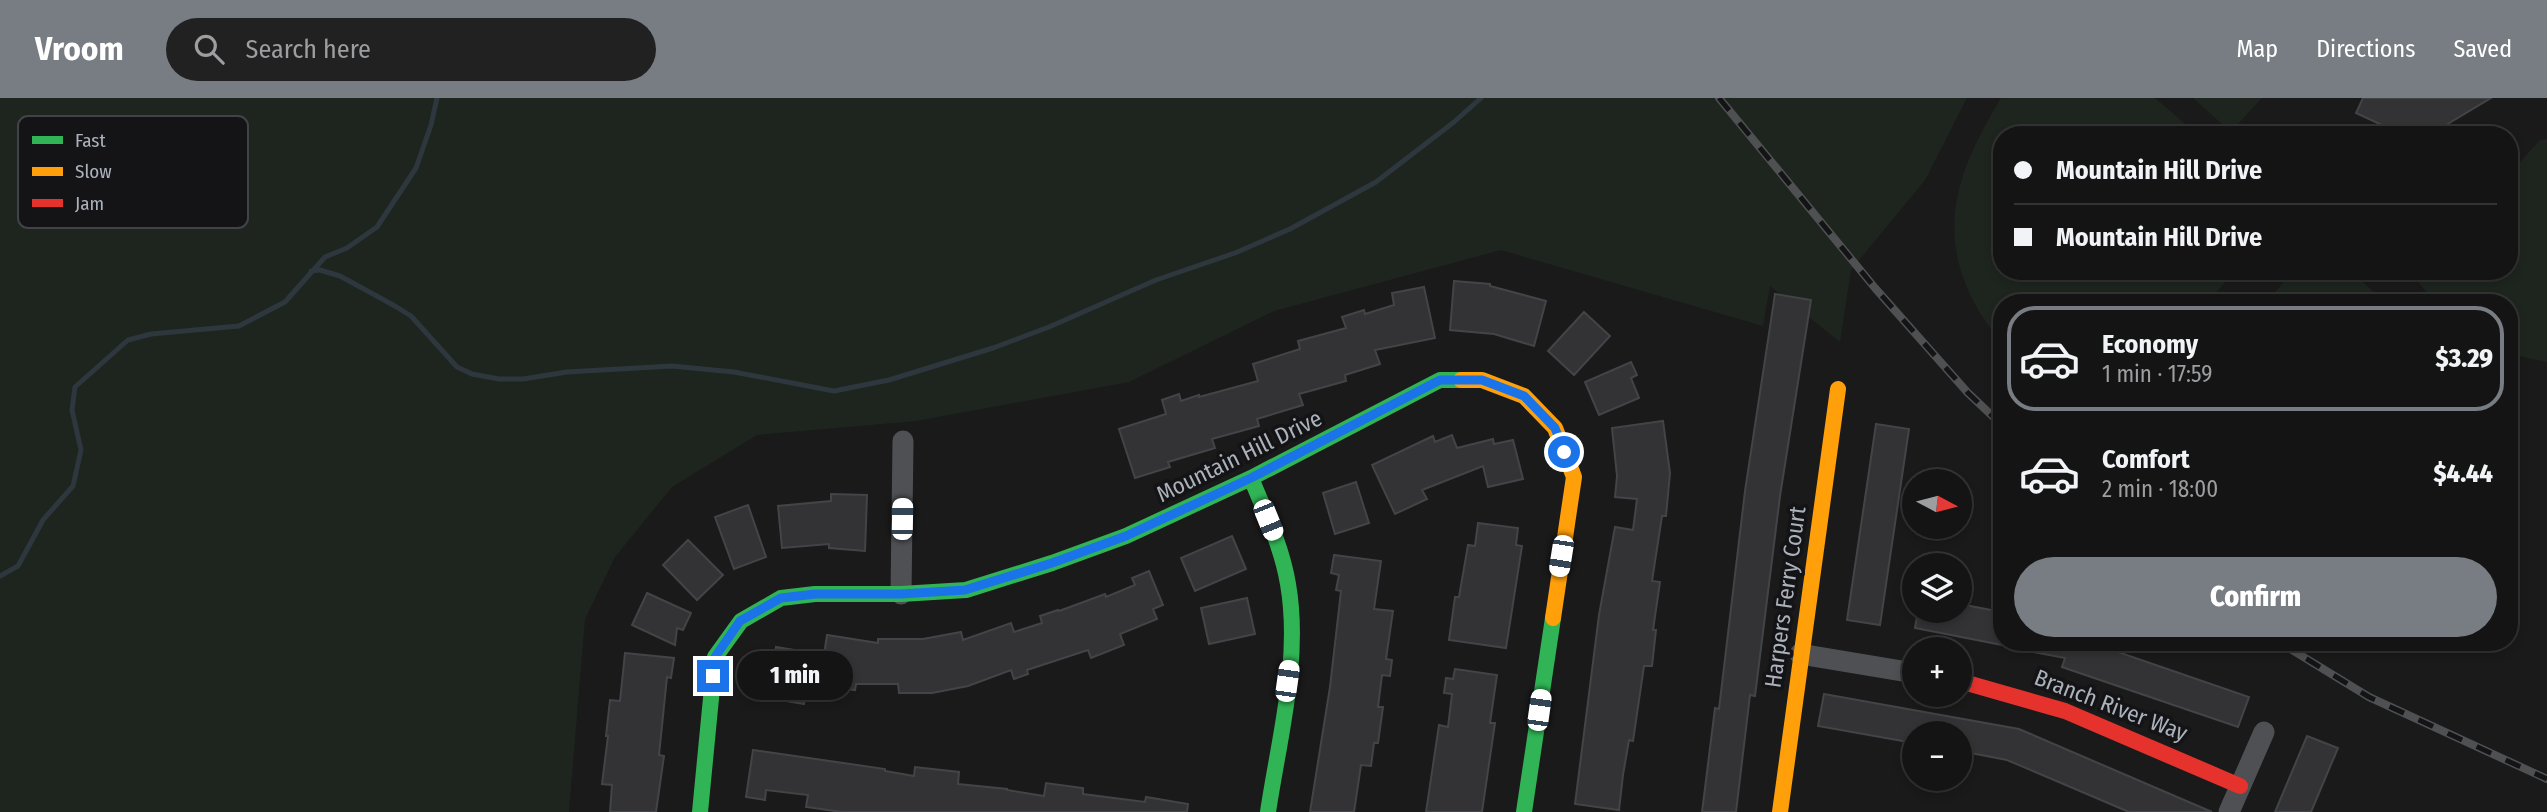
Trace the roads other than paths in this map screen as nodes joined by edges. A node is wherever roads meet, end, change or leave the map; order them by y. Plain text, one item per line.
1 (1838, 389) dead end
2 (903, 441) dead end
3 (1251, 478) junction
4 (901, 594) junction
5 (1800, 654) junction
6 (1902, 671) edge
7 (1972, 684) edge
8 (2264, 732) dead end
9 (2240, 786) junction
10 (700, 812) edge
11 (1268, 812) edge
12 (1524, 812) edge
13 (1780, 812) edge
14 (2229, 812) edge

1 - 5 street, Harpers Ferry Court
2 - 4 street
3 - 4 street, Mountain Hill Drive
3 - 11 street
3 - 12 street, Mountain Hill Drive
4 - 10 street, Mountain Hill Drive
5 - 6 street
5 - 13 street, Harpers Ferry Court
7 - 9 street, Branch River Way
8 - 9 street
9 - 14 street

